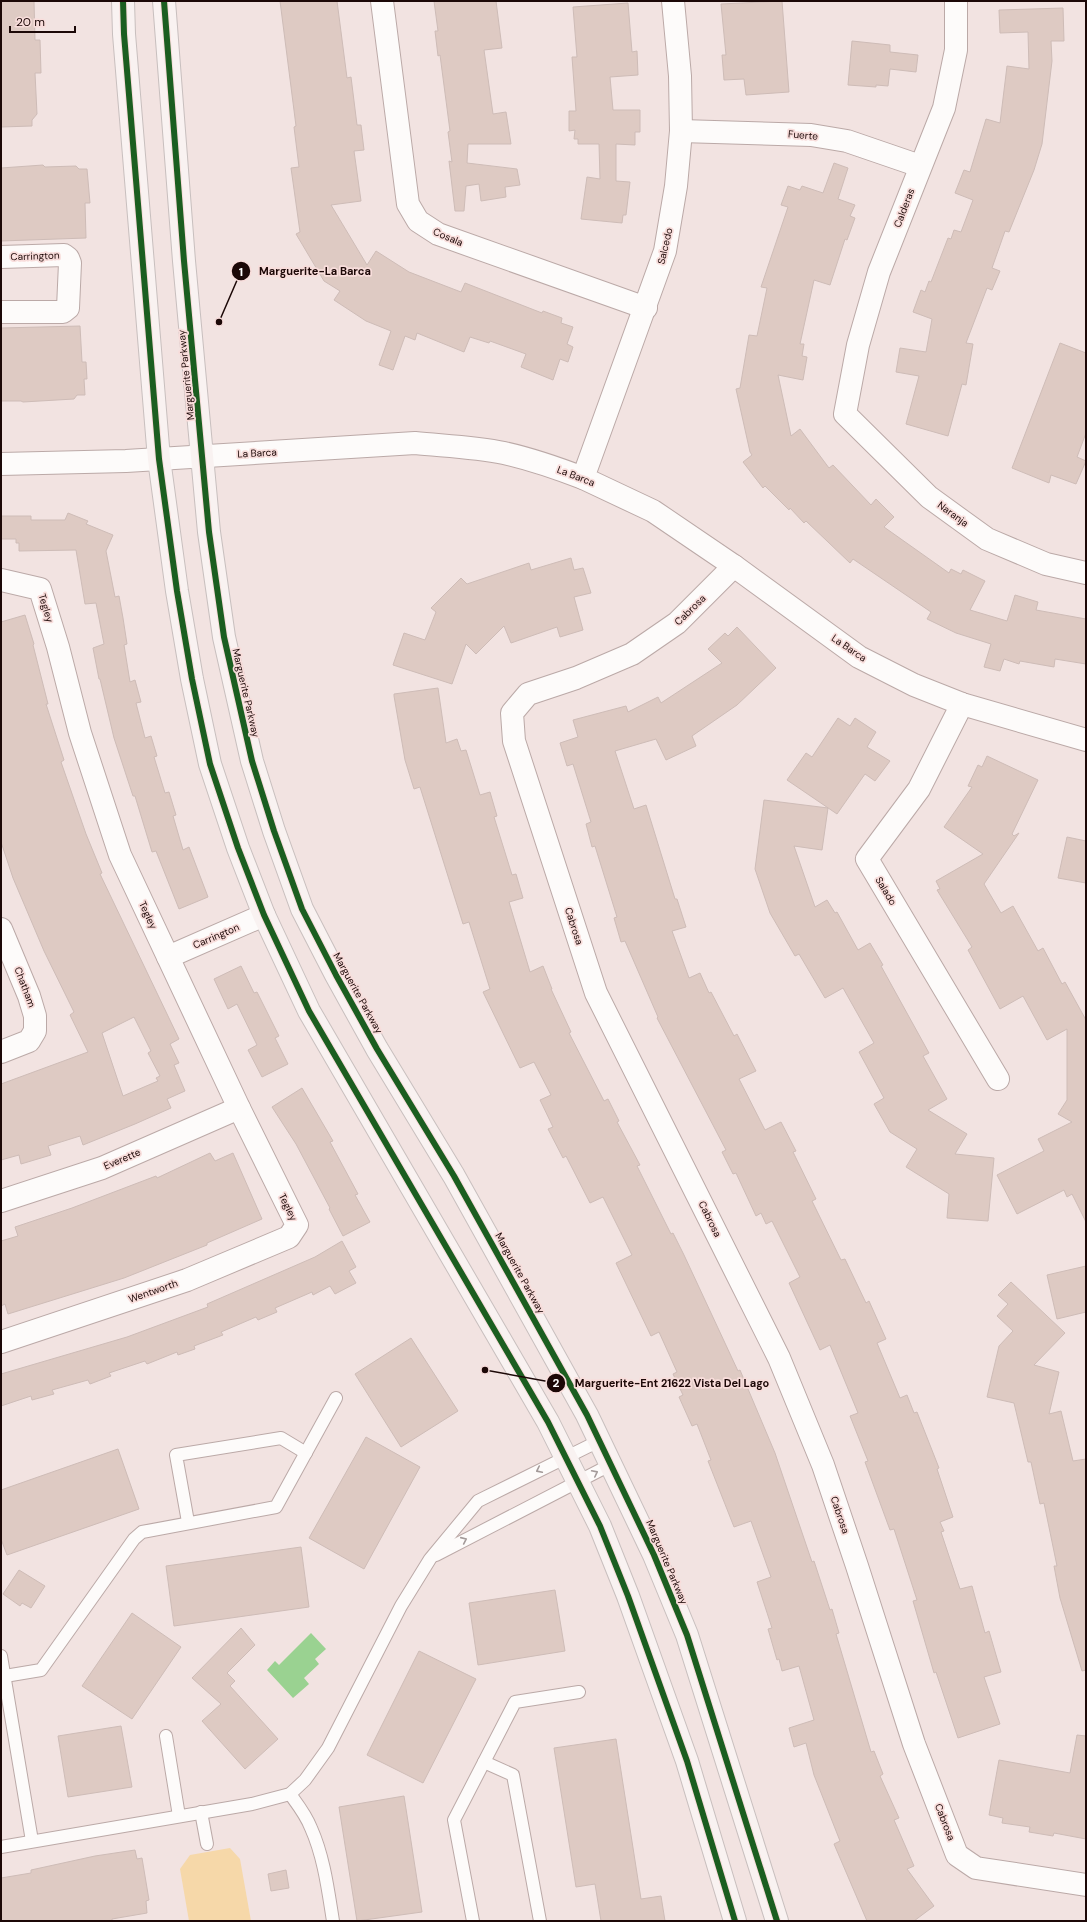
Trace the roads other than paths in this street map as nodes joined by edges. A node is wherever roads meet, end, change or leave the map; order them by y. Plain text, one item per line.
1 (123, 1) edge
2 (164, 1) edge
3 (382, 1) edge
4 (673, 1) edge
5 (956, 1) edge
6 (681, 131) junction
7 (920, 166) junction
8 (1, 257) edge
9 (646, 308) junction
10 (1, 312) edge
11 (845, 414) joint
12 (203, 456) junction
13 (159, 459) junction
14 (1, 464) edge
15 (584, 478) junction
16 (734, 566) junction
17 (1086, 573) edge
18 (1, 580) edge
19 (962, 704) junction
20 (1086, 740) edge
21 (264, 915) junction
22 (1, 929) edge
23 (168, 957) junction
24 (1, 1052) edge
25 (998, 1080) dead end
26 (239, 1108) junction
27 (1, 1201) edge
28 (297, 1225) joint
29 (1, 1342) edge
30 (336, 1398) dead end
31 (600, 1441) junction
32 (306, 1453) junction
33 (565, 1457) junction
34 (612, 1464) junction
35 (577, 1482) junction
36 (188, 1522) junction
37 (430, 1559) junction
38 (1, 1656) edge
39 (5, 1676) junction
40 (579, 1692) dead end
41 (5, 1699) edge
42 (166, 1736) dead end
43 (484, 1762) junction
44 (290, 1794) junction
45 (201, 1812) junction
46 (179, 1816) junction
47 (32, 1841) junction
48 (207, 1844) dead end
49 (1, 1847) edge
50 (1086, 1885) edge
51 (333, 1921) edge
52 (473, 1921) edge
53 (540, 1921) edge
54 (735, 1921) edge
55 (777, 1921) edge

1 - 13 main road
2 - 12 main road, Marguerite Parkway
3 - 9 street, Cosala
4 - 6 street, Salcedo
5 - 7 street, Calderas
6 - 7 street, Fuerte
6 - 9 street, Salcedo
7 - 11 street, Calderas
8 - 10 street, Carrington
9 - 15 street, Salcedo
11 - 17 street, Naranja
12 - 13 street, La Barca
12 - 15 street, La Barca
12 - 31 main road, Marguerite Parkway
13 - 14 street, La Barca
13 - 21 main road
15 - 16 street, La Barca
16 - 19 street, La Barca
16 - 50 street, Cabrosa
18 - 23 street, Tegley
19 - 20 street, La Barca
19 - 25 street, Salado
21 - 23 street, Carrington
21 - 33 main road
22 - 24 street, Chatham
23 - 26 street, Tegley
26 - 27 street, Everette
26 - 28 street, Tegley
28 - 29 street, Wentworth
30 - 32 lane
31 - 33 lane
31 - 34 main road, Marguerite Parkway
32 - 36 lane
32 - 36 lane
33 - 35 main road
33 -> 37 lane
35 -> 34 lane
34 - 55 main road, Marguerite Parkway
37 -> 35 lane
35 - 54 main road
36 - 39 lane
37 - 44 lane
38 - 39 lane
39 - 41 lane
40 - 43 lane
41 - 47 lane
42 - 46 lane
43 - 52 lane
43 - 53 lane
44 - 45 lane
44 - 51 lane
45 - 46 lane
45 - 48 lane
46 - 47 lane
47 - 49 lane

